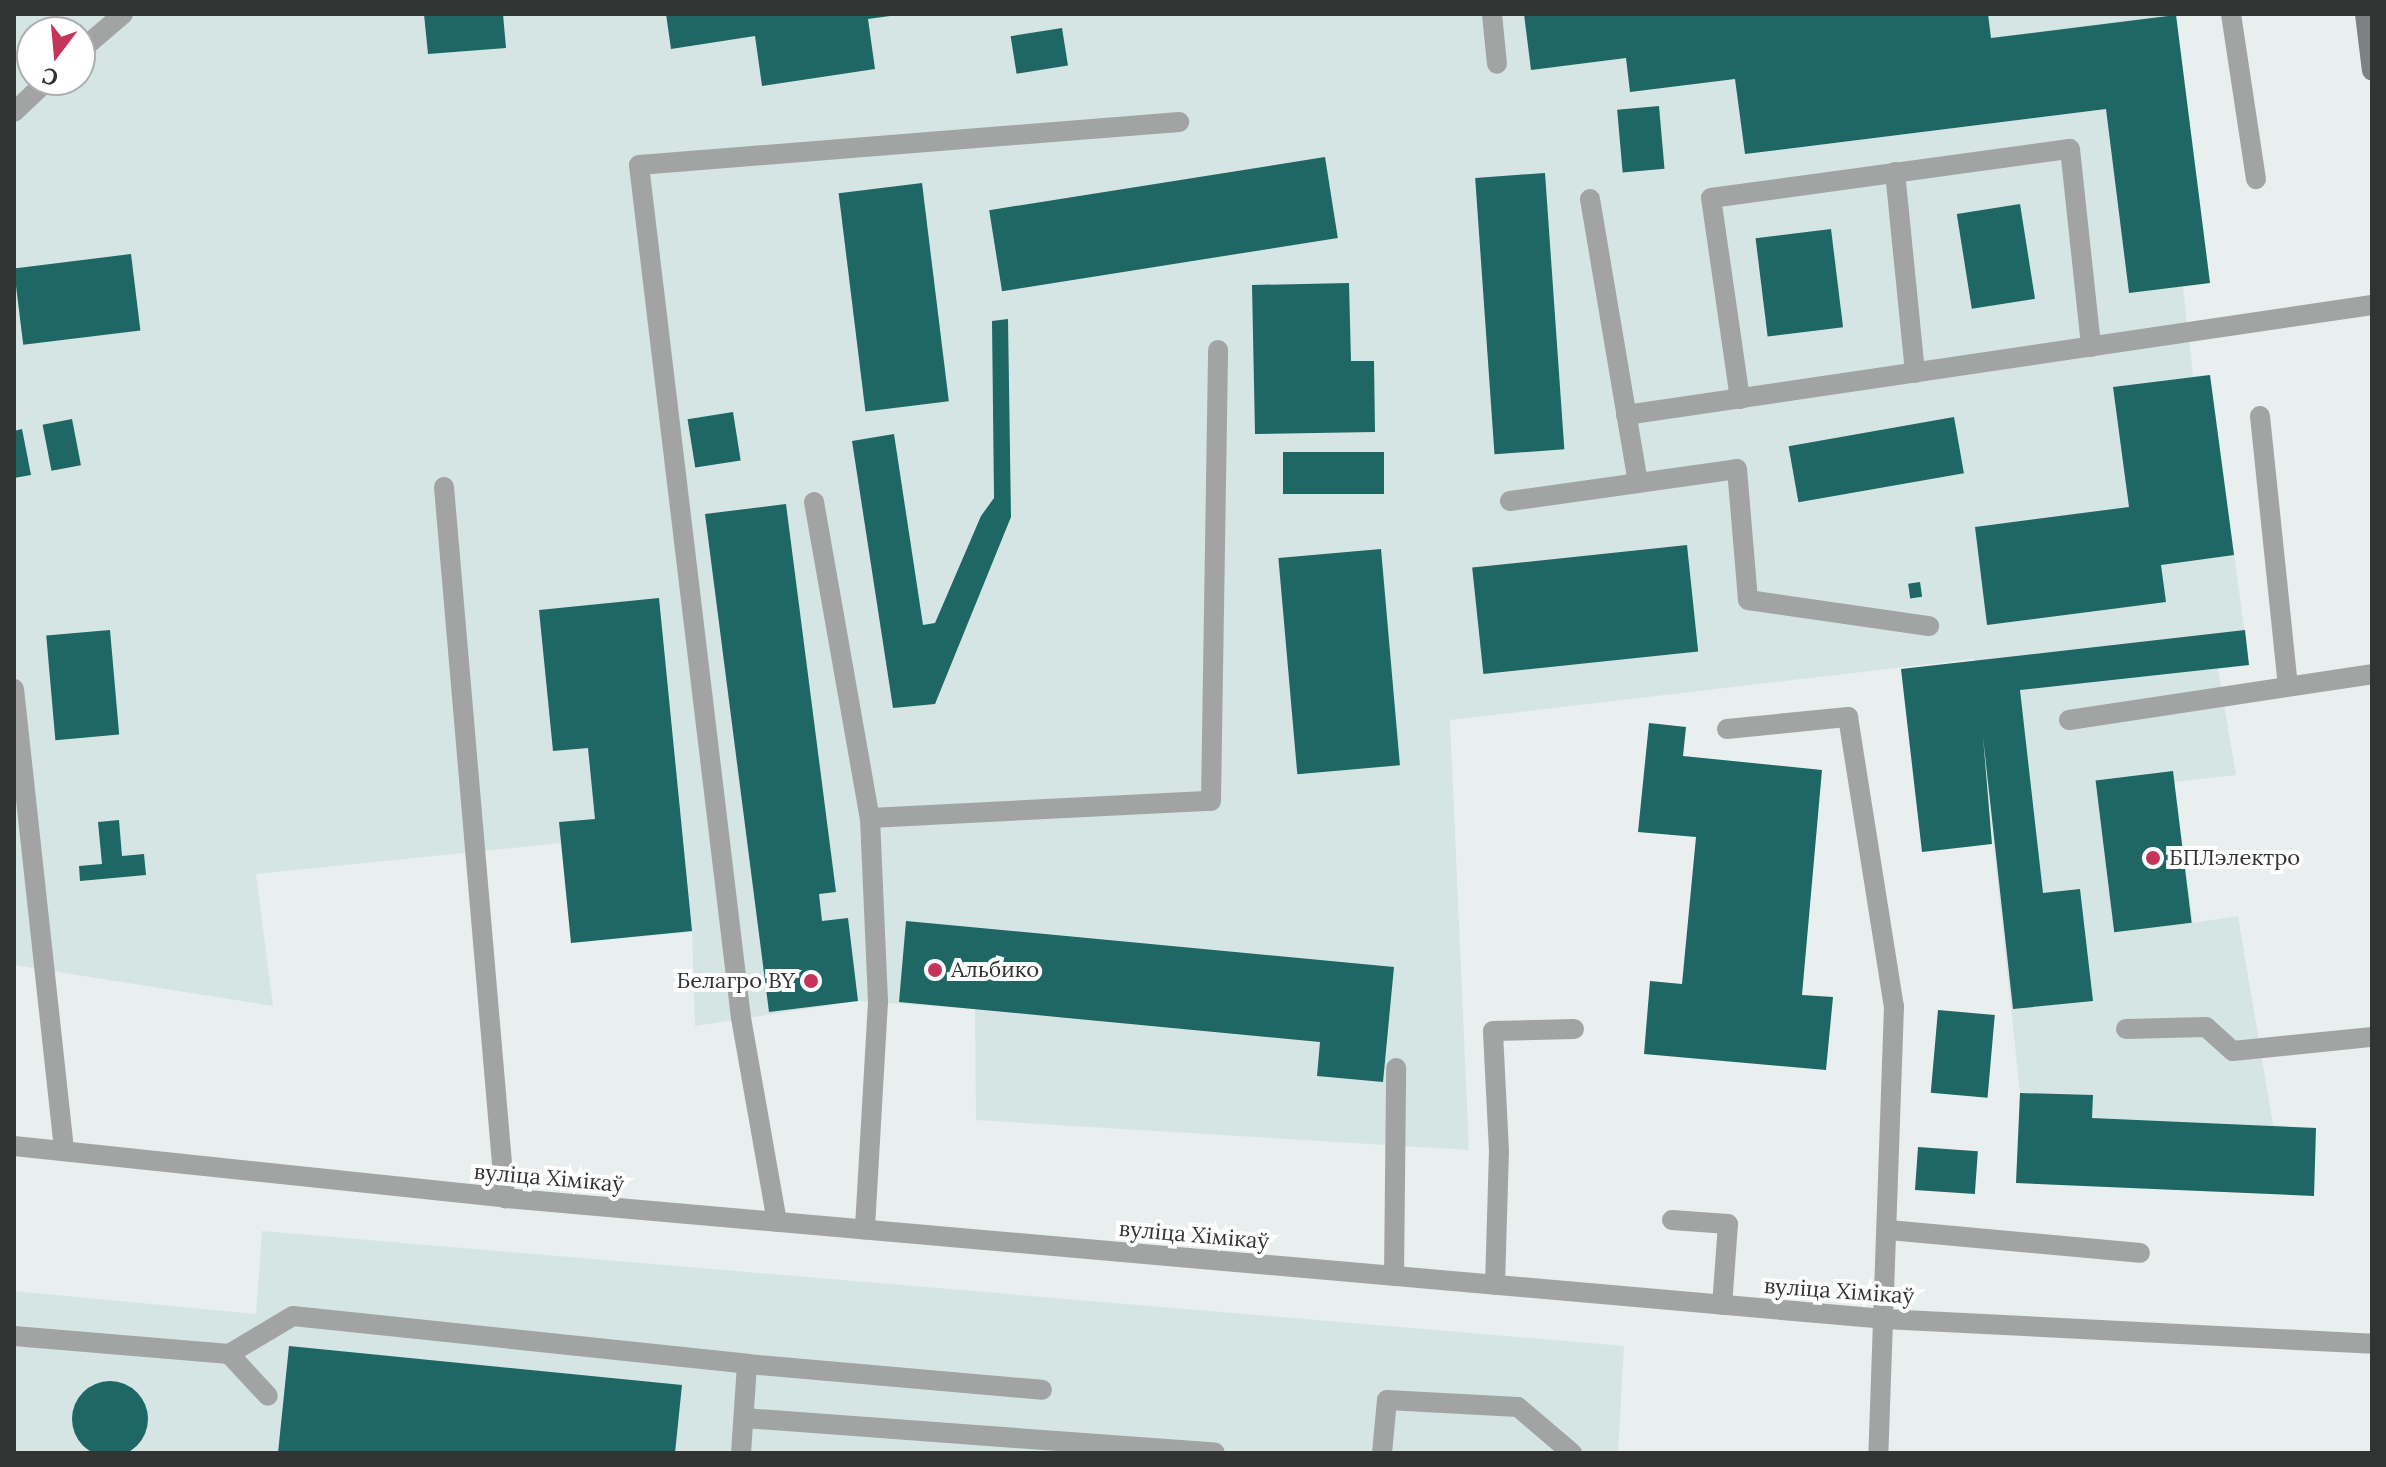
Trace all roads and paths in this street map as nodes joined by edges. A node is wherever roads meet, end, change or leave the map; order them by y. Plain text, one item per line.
1 (123, 14) edge
2 (1492, 14) edge
3 (2231, 14) edge
4 (2365, 14) edge
5 (96, 37) edge
6 (1497, 64) dead end
7 (2372, 71) edge
8 (31, 96) edge
9 (14, 112) edge
10 (1179, 122) dead end
11 (1895, 172) junction
12 (2256, 179) dead end
13 (1590, 199) dead end
14 (2372, 305) edge
15 (2091, 347) junction
16 (1218, 350) dead end
17 (1915, 373) junction
18 (1740, 399) junction
19 (1626, 415) junction
20 (2260, 416) dead end
21 (1638, 483) junction
22 (444, 487) dead end
23 (1510, 501) dead end
24 (814, 502) dead end
25 (1929, 626) dead end
26 (2372, 674) edge
27 (2288, 686) junction
28 (14, 689) edge
29 (2069, 720) dead end
30 (1727, 729) dead end
31 (870, 818) junction
32 (1574, 1029) dead end
33 (2126, 1029) dead end
34 (2372, 1037) edge
35 (1396, 1068) dead end
36 (14, 1146) edge
37 (64, 1151) junction
38 (505, 1198) junction
39 (1672, 1220) dead end
40 (777, 1222) junction
41 (865, 1230) junction
42 (1889, 1230) junction
43 (2140, 1253) dead end
44 (1394, 1276) junction
45 (1495, 1285) junction
46 (1722, 1305) junction
47 (1884, 1319) junction
48 (14, 1336) edge
49 (2372, 1344) edge
50 (229, 1354) junction
51 (747, 1364) junction
52 (1042, 1390) dead end
53 (268, 1396) dead end
54 (744, 1418) junction
55 (741, 1453) edge
56 (1215, 1453) edge
57 (1382, 1453) edge
58 (1572, 1453) edge
59 (1878, 1453) edge

1 - 5 street
2 - 6 street
3 - 12 street
4 - 7 main road
8 - 9 street
10 - 40 street
11 - 15 street
11 - 17 street
11 - 18 street
13 - 19 street
14 - 15 street
15 - 17 street
16 - 31 street
17 - 18 street
18 - 19 street
19 - 21 street
20 - 27 street
21 - 23 street
21 - 25 street
22 - 38 street
24 - 31 street
26 - 27 street
27 - 29 street
28 - 37 street
30 - 42 street
31 - 41 street
32 - 45 street
33 - 34 street
35 - 44 street
36 - 37 street, вуліца Хімікаў
37 - 38 street, вуліца Хімікаў
38 - 40 street, вуліца Хімікаў
39 - 46 street
40 - 41 street, вуліца Хімікаў
41 - 44 street, вуліца Хімікаў
42 - 43 street
42 - 47 street
44 - 45 street, вуліца Хімікаў
45 - 46 street, вуліца Хімікаў
46 - 47 street, вуліца Хімікаў
47 - 49 street, вуліца Хімікаў
47 - 59 street
48 - 50 street
50 - 51 street
50 - 53 street
51 - 52 street
51 - 54 street
54 - 55 street
54 - 56 street
57 - 58 street

